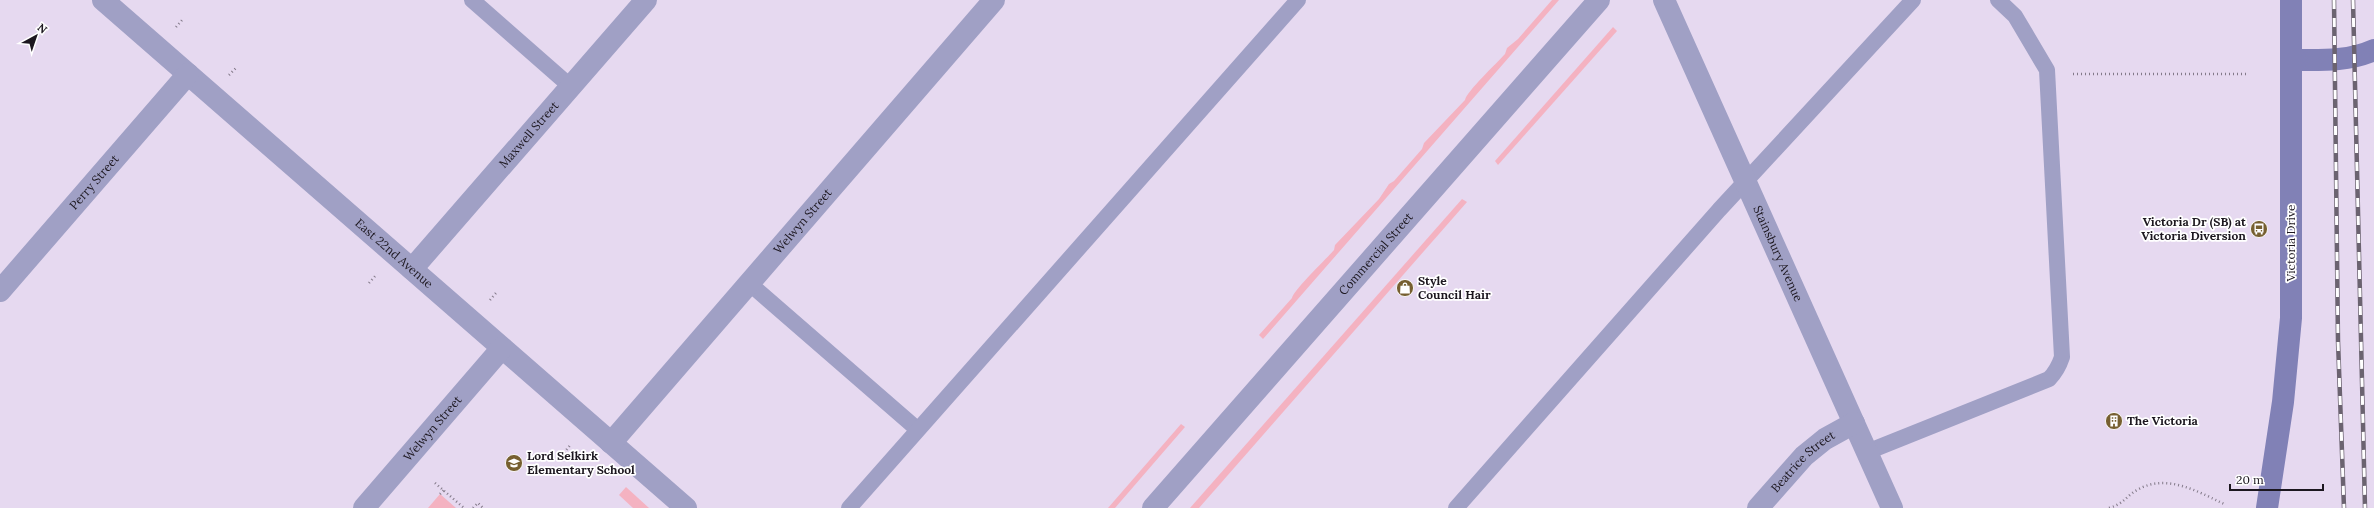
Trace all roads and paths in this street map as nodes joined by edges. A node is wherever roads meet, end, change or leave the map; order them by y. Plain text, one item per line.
1 (103, 0) edge
2 (472, 0) edge
3 (646, 0) edge
4 (994, 0) edge
5 (1298, 0) edge
6 (1599, 0) edge
7 (1664, 0) edge
8 (1913, 0) edge
9 (1998, 0) edge
10 (2291, 0) edge
11 (183, 19) dead end
12 (174, 29) dead end
13 (2374, 50) edge
14 (2291, 60) junction
15 (237, 67) dead end
16 (188, 74) junction
17 (2073, 74) dead end
18 (2246, 74) dead end
19 (228, 76) dead end
20 (570, 86) junction
21 (1745, 182) junction
22 (412, 269) junction
23 (381, 270) dead end
24 (369, 283) dead end
25 (749, 283) junction
26 (0, 291) edge
27 (496, 293) dead end
28 (487, 304) dead end
29 (502, 348) junction
30 (1854, 423) junction
31 (918, 429) junction
32 (573, 442) dead end
33 (611, 443) junction
34 (1867, 452) junction
35 (564, 453) dead end
36 (435, 482) dead end
37 (444, 490) junction
38 (440, 494) dead end
39 (2224, 504) dead end
40 (364, 508) edge
41 (464, 508) edge
42 (473, 508) edge
43 (483, 508) edge
44 (686, 508) edge
45 (849, 508) edge
46 (1153, 508) edge
47 (1456, 508) edge
48 (1758, 508) edge
49 (1892, 508) edge
50 (2108, 508) edge
51 (2268, 508) edge

1 - 16 street, East 22nd Avenue
2 - 20 lane
3 - 20 street, Maxwell Street
4 - 25 street, Welwyn Street
5 - 31 lane
6 - 46 street, Commercial Street
7 - 21 street, Stainsbury Avenue
8 - 21 lane
9 - 34 lane
10 - 14 street, Victoria Drive
11 - 12 path
13 - 14 street
14 - 51 street, Victoria Drive
15 - 19 path
16 - 22 street, East 22nd Avenue
16 - 26 street, Perry Street
17 - 18 path
20 - 22 street, Maxwell Street
21 - 30 street, Stainsbury Avenue
21 - 47 lane
22 - 29 street, East 22nd Avenue
23 - 24 path
25 - 31 lane
25 - 33 street, Welwyn Street
27 - 28 path
29 - 33 street, East 22nd Avenue
29 - 40 street, Welwyn Street
30 - 34 street, Stainsbury Avenue
30 - 48 street, Beatrice Street
31 - 45 lane
32 - 35 path
33 - 44 street, East 22nd Avenue
34 - 49 street, Stainsbury Avenue
36 - 37 path
37 - 38 path
37 - 41 path
39 - 50 path
42 - 43 path

